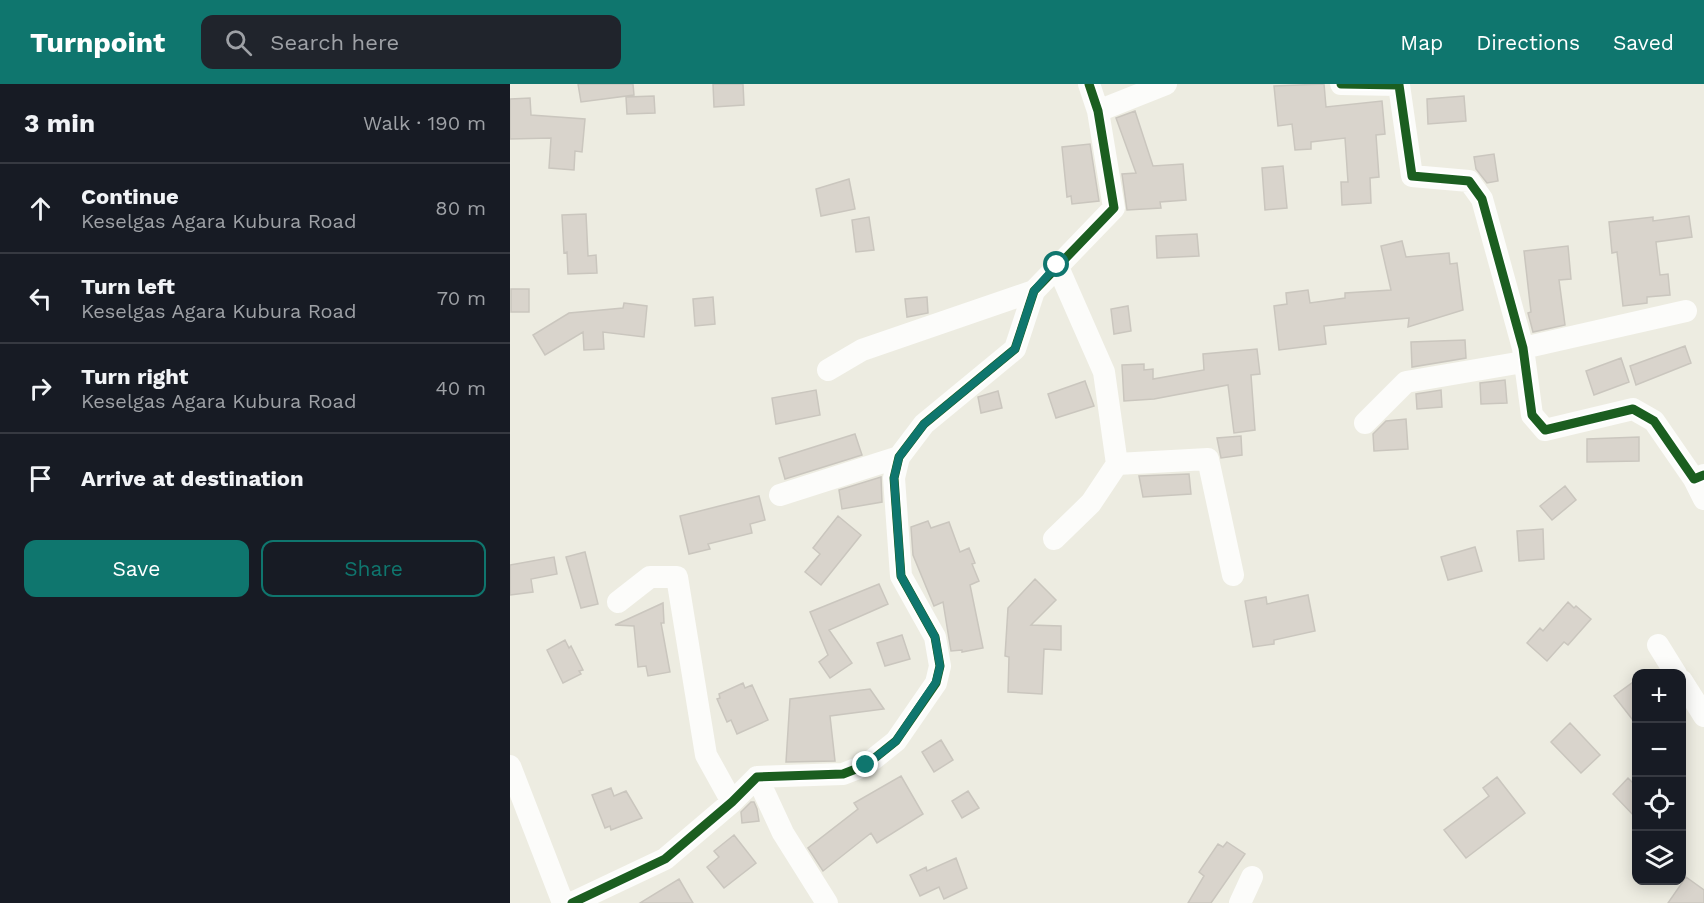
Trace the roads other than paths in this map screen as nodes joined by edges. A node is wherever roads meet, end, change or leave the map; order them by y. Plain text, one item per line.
1 (1089, 84) edge
2 (1166, 84) edge
3 (1341, 84) edge
4 (1098, 111) junction
5 (1057, 265) junction
6 (1034, 291) junction
7 (1686, 311) dead end
8 (1523, 355) junction
9 (828, 370) dead end
10 (1365, 423) dead end
11 (899, 457) junction
12 (1117, 464) junction
13 (1701, 484) edge
14 (780, 495) dead end
15 (1054, 539) dead end
16 (1233, 575) dead end
17 (618, 602) dead end
18 (1658, 645) dead end
19 (1673, 669) edge
20 (1686, 687) edge
21 (1704, 716) edge
22 (510, 766) edge
23 (757, 777) junction
24 (732, 802) junction
25 (1252, 877) dead end
26 (563, 903) edge
27 (572, 903) edge
28 (826, 903) edge
29 (1240, 903) edge

1 - 4 street
2 - 4 street
3 - 8 street
4 - 5 street
5 - 6 street
5 - 12 street
6 - 9 street
6 - 11 street
7 - 8 street
8 - 10 street
8 - 13 street
11 - 14 street
11 - 23 street
12 - 15 street
12 - 16 street
17 - 24 street
18 - 19 street
20 - 21 street
22 - 26 street
23 - 24 street
23 - 28 street
24 - 27 street
25 - 29 street

